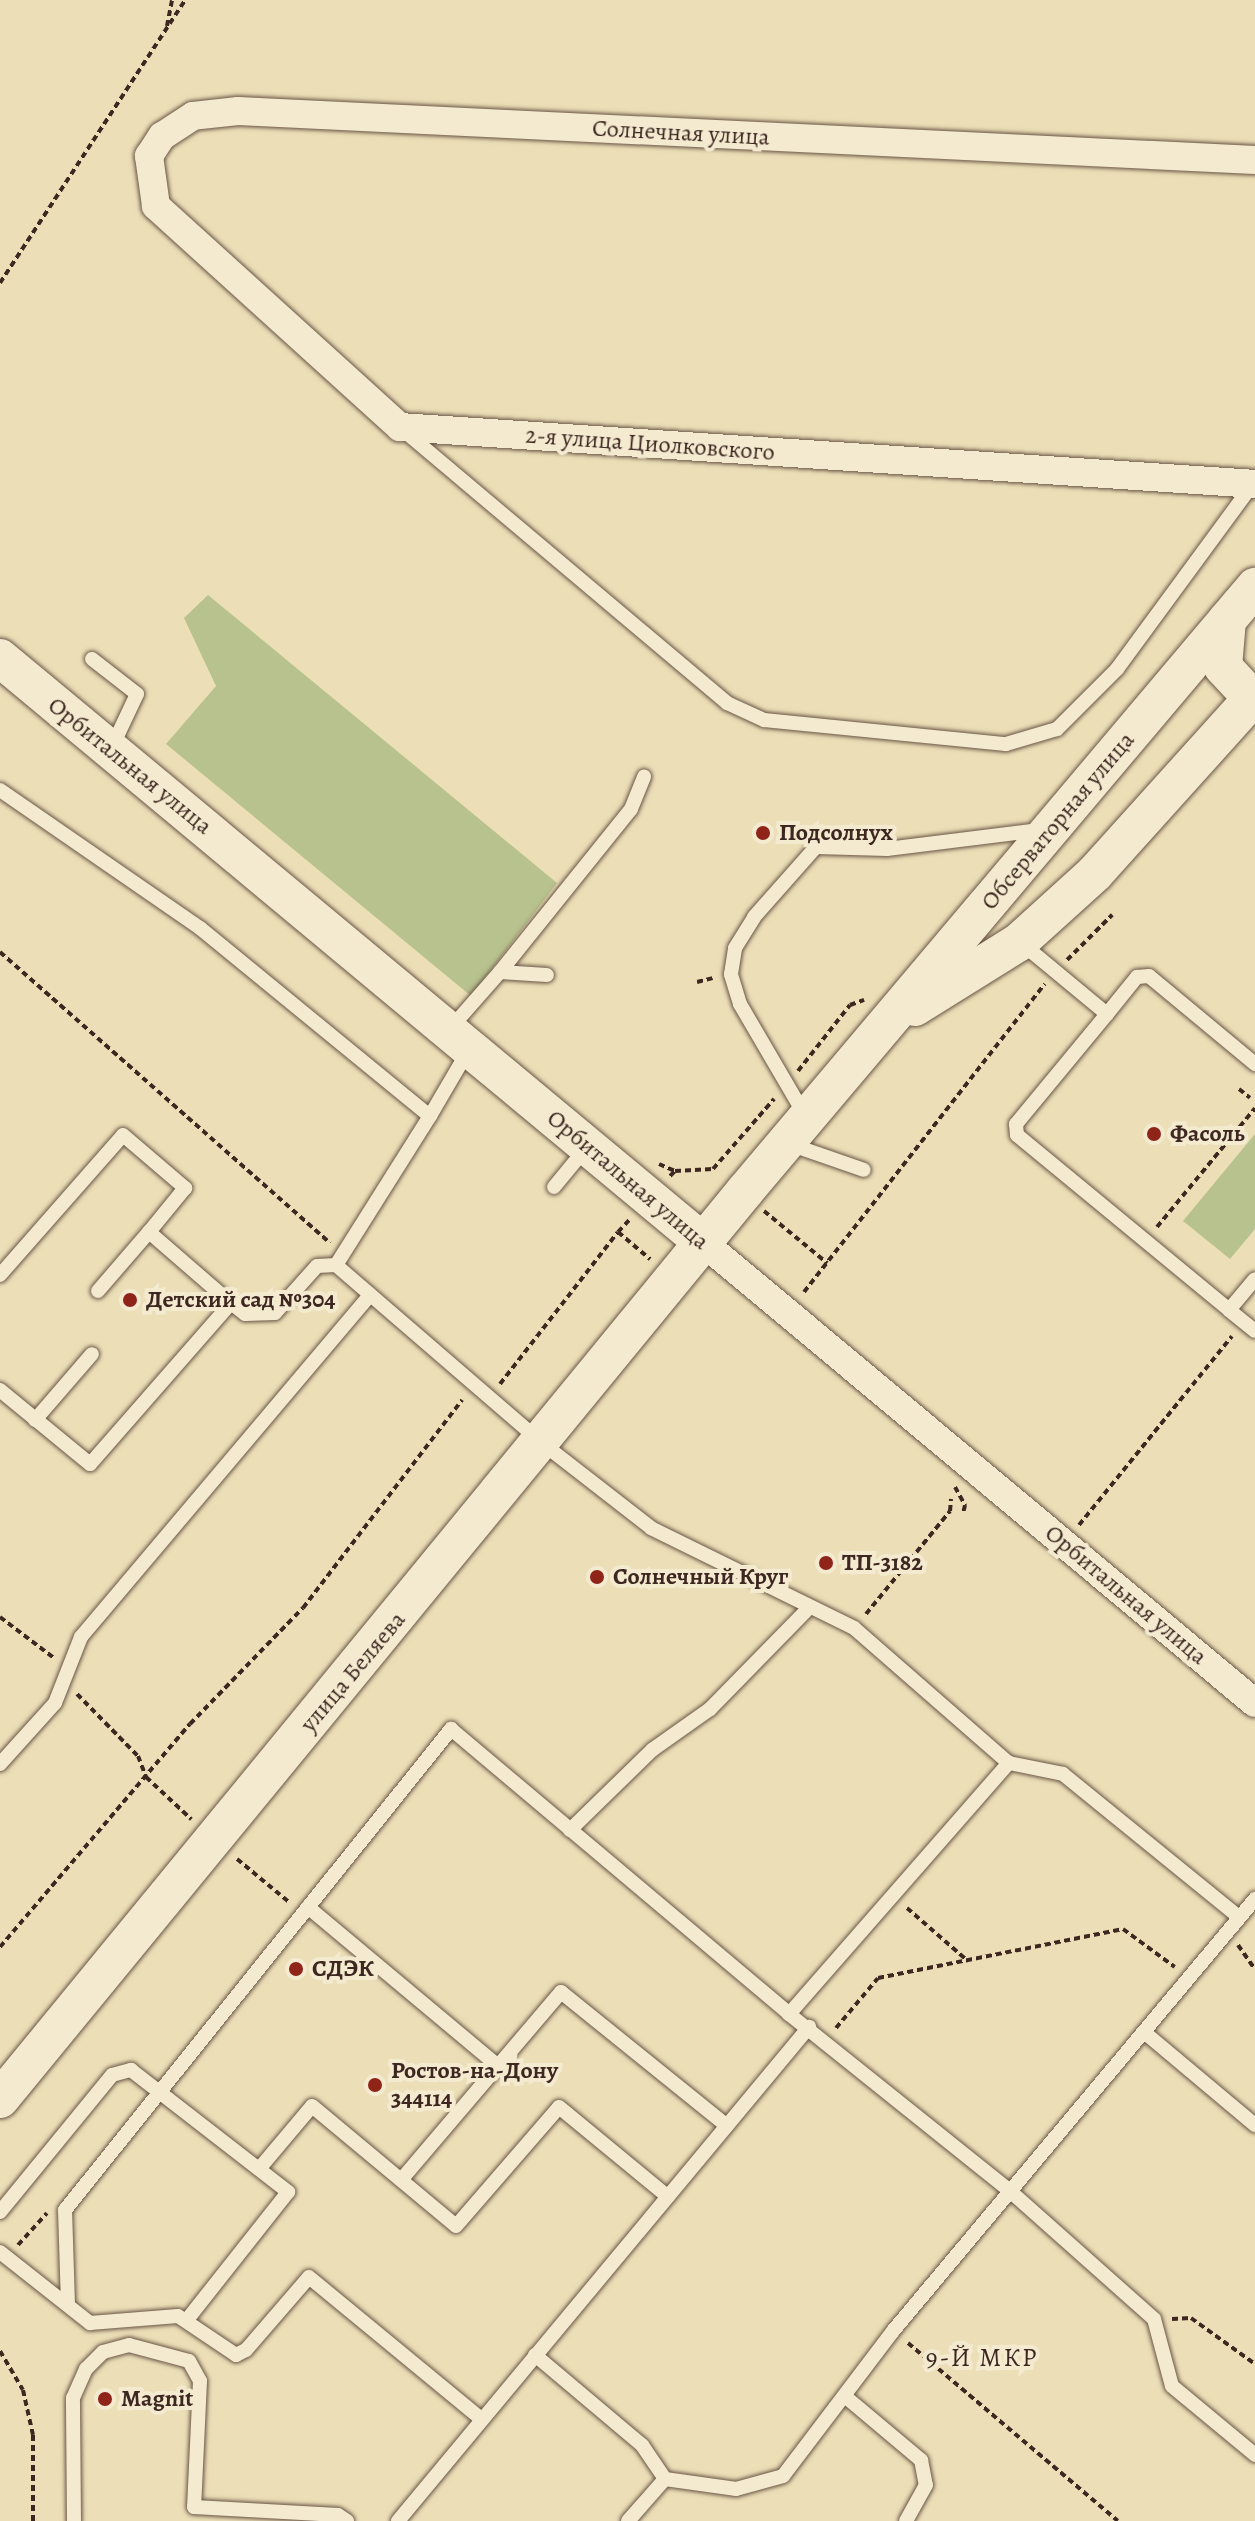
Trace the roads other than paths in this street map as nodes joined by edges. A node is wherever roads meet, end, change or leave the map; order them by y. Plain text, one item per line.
1 (1255, 160) edge
2 (400, 427) junction
3 (1254, 483) edge
4 (1255, 587) edge
5 (1227, 620) junction
6 (0, 658) edge
7 (92, 659) dead end
8 (1254, 696) edge
9 (111, 749) junction
10 (644, 777) dead end
11 (0, 790) edge
12 (1052, 828) junction
13 (1019, 942) junction
14 (500, 972) junction
15 (547, 975) dead end
16 (1107, 1014) junction
17 (889, 1022) junction
18 (459, 1039) junction
19 (1255, 1064) edge
20 (430, 1116) junction
21 (795, 1130) junction
22 (588, 1146) junction
23 (864, 1170) dead end
24 (554, 1187) dead end
25 (149, 1232) junction
26 (705, 1244) junction
27 (338, 1259) junction
28 (0, 1275) edge
29 (1255, 1279) edge
30 (98, 1291) dead end
31 (370, 1295) junction
32 (231, 1303) junction
33 (1229, 1310) junction
34 (1249, 1326) edge
35 (92, 1354) dead end
36 (0, 1390) edge
37 (35, 1420) junction
38 (542, 1443) junction
39 (808, 1609) junction
40 (1255, 1703) edge
41 (1009, 1763) junction
42 (0, 1764) edge
43 (570, 1830) junction
44 (1255, 1899) edge
45 (305, 1910) junction
46 (1239, 1917) junction
47 (789, 2014) junction
48 (809, 2027) junction
49 (1144, 2032) junction
50 (498, 2066) junction
51 (161, 2091) junction
52 (0, 2099) edge
53 (1255, 2125) edge
54 (727, 2126) junction
55 (259, 2169) junction
56 (401, 2180) junction
57 (1011, 2192) junction
58 (668, 2197) junction
59 (0, 2212) edge
60 (3, 2254) edge
61 (68, 2305) junction
62 (186, 2321) junction
63 (535, 2355) junction
64 (847, 2398) junction
65 (479, 2417) junction
66 (1255, 2455) edge
67 (665, 2479) junction
68 (74, 2521) edge
69 (347, 2521) edge
70 (398, 2521) edge
71 (628, 2521) edge
72 (906, 2521) edge

1 - 2 street, Солнечная улица
2 - 3 street, 2-я улица Циолковского
2 - 3 lane
4 - 5 main road, Обсерваторная улица
5 - 8 main road, Обсерваторная улица
5 - 12 main road, Обсерваторная улица
6 - 9 main road, Орбитальная улица
7 - 9 lane
8 - 13 main road, Обсерваторная улица
9 - 18 main road, Орбитальная улица
10 - 14 lane
11 - 20 lane
12 - 17 main road, Обсерваторная улица
12 - 21 lane
13 - 16 lane
13 - 17 main road, Обсерваторная улица
14 - 15 lane
14 - 18 lane
16 - 19 lane
16 - 33 lane
17 - 21 main road, Обсерваторная улица
18 - 20 lane
18 - 22 main road, Орбитальная улица
20 - 27 lane
21 - 23 lane
21 - 26 main road, Обсерваторная улица
22 - 24 lane
22 - 26 main road, Орбитальная улица
25 - 28 lane
25 - 30 lane
25 - 32 lane
26 - 38 main road, улица Беляева
26 - 40 street, Орбитальная улица
27 - 31 lane
27 - 32 lane
29 - 33 lane
31 - 38 lane
31 - 42 lane
32 - 37 lane
33 - 34 lane
35 - 37 lane
36 - 37 lane
38 - 39 lane
38 - 52 main road, улица Беляева
39 - 41 lane
39 - 43 lane
41 - 46 lane
41 - 47 lane
43 - 45 lane
43 - 47 lane
44 - 46 lane
45 - 50 lane
45 - 51 lane
46 - 49 lane
47 - 48 lane
48 - 54 lane
48 - 57 lane
49 - 53 lane
49 - 57 lane
50 - 54 lane
50 - 56 lane
51 - 55 lane
51 - 59 lane
51 - 61 lane
54 - 58 lane
55 - 56 lane
55 - 62 lane
56 - 58 lane
57 - 64 lane
57 - 66 lane
58 - 63 lane
60 - 61 lane
61 - 62 lane
62 - 65 lane
63 - 65 lane
63 - 67 lane
64 - 67 lane
64 - 72 lane
65 - 70 lane
67 - 71 lane
68 - 69 lane

